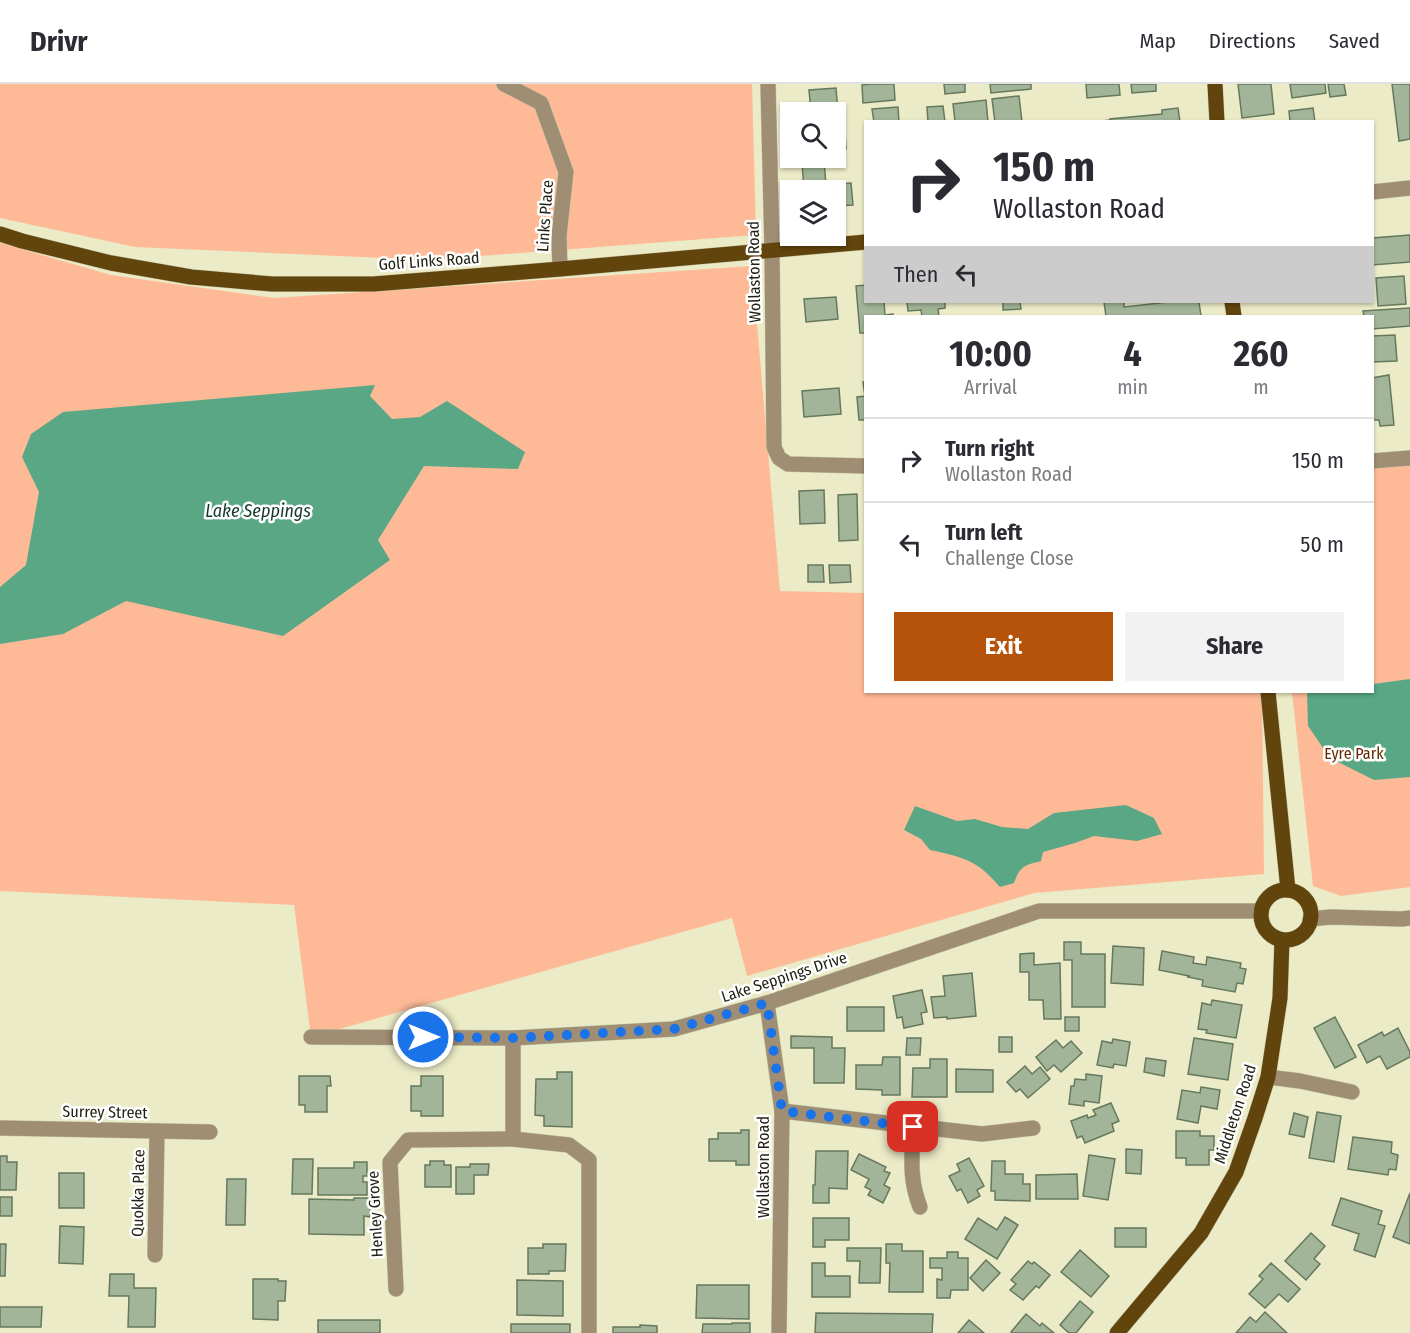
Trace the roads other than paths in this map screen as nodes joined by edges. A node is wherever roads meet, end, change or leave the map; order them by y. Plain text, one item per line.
1 (504, 84) edge
2 (768, 84) edge
3 (1215, 84) edge
4 (1217, 120) edge
5 (1410, 188) edge
6 (1374, 192) edge
7 (0, 234) edge
8 (864, 242) edge
9 (772, 250) junction
10 (560, 269) junction
11 (1410, 458) edge
12 (1374, 461) edge
13 (864, 466) edge
14 (1268, 693) edge
15 (1288, 890) junction
16 (1261, 911) junction
17 (1410, 918) edge
18 (1310, 919) junction
19 (1282, 940) junction
20 (767, 1003) junction
21 (311, 1037) dead end
22 (513, 1038) junction
23 (1268, 1077) junction
24 (1352, 1092) dead end
25 (782, 1111) junction
26 (913, 1127) junction
27 (0, 1128) edge
28 (1033, 1128) dead end
29 (157, 1131) junction
30 (210, 1132) dead end
31 (513, 1139) junction
32 (920, 1207) dead end
33 (155, 1255) dead end
34 (396, 1289) dead end
35 (589, 1333) edge
36 (779, 1333) edge
37 (1118, 1333) edge

1 - 10 street, Links Place
2 - 9 street, Wollaston Road
3 - 4 main road
5 - 6 street
7 - 10 main road, Golf Links Road
8 - 9 main road, Golf Links Road
9 - 10 main road, Golf Links Road
9 - 13 street, Wollaston Road
11 - 12 street
14 - 15 main road
15 - 16 main road
15 - 18 main road
16 - 19 main road
16 - 20 street, Lake Seppings Drive
17 - 18 street
18 - 19 main road
19 - 23 main road, Middleton Road
20 - 22 street, Lake Seppings Drive
20 - 25 street, Wollaston Road
21 - 22 street, Lake Seppings Drive
22 - 31 street
23 - 24 street
23 - 37 main road, Middleton Road
25 - 26 street
25 - 36 street, Wollaston Road
26 - 28 street
26 - 32 street
27 - 29 street, Surrey Street
29 - 30 street, Surrey Street
29 - 33 street, Quokka Place
31 - 34 street, Henley Grove
31 - 35 street, Henley Grove

